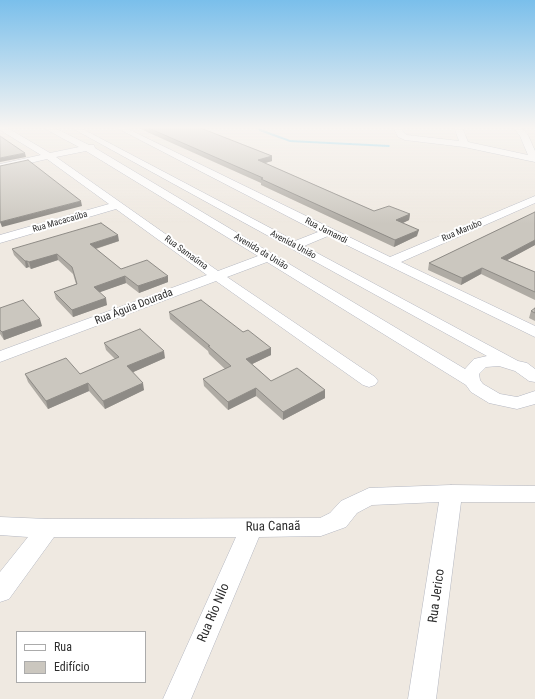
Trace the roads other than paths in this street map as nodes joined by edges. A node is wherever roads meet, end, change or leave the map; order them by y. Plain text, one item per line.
1 (32, 160) edge
2 (53, 160) edge
3 (107, 160) edge
4 (136, 160) edge
5 (186, 160) edge
6 (0, 167) edge
7 (535, 199) edge
8 (119, 205) junction
9 (328, 232) junction
10 (0, 239) edge
11 (294, 246) junction
12 (268, 257) junction
13 (390, 262) junction
14 (217, 276) junction
15 (535, 332) edge
16 (0, 357) edge
17 (511, 363) junction
18 (535, 377) edge
19 (369, 381) dead end
20 (472, 381) junction
21 (535, 397) edge
22 (451, 493) junction
23 (535, 494) edge
24 (0, 526) edge
25 (48, 528) junction
26 (251, 528) junction
27 (0, 591) edge
28 (177, 699) edge
29 (422, 699) edge

1 - 6 street
2 - 8 street, Rua Samaúma
3 - 12 street, Avenida da União
4 - 11 street, Avenida União
5 - 9 street, Rua Jamandi
7 - 13 street, Rua Marubo
8 - 10 street, Rua Macacaúba
8 - 14 street, Rua Samaúma
9 - 11 street
9 - 13 street, Rua Jamandi
11 - 17 street, Avenida União
12 - 14 street, Rua Águia Dourada
12 - 20 street, Avenida da União
13 - 15 street, Rua Jamandi
14 - 16 street, Rua Águia Dourada
14 - 19 street, Rua Samaúma
17 - 18 street
17 - 20 street
20 - 21 street, Avenida da União
22 - 23 street, Rua Canaã
22 - 26 street, Rua Canaã
22 - 29 street, Rua Jerico
24 - 25 street, Rua Canaã
25 - 26 street, Rua Canaã
25 - 27 street
26 - 28 street, Rua Rio Nilo

